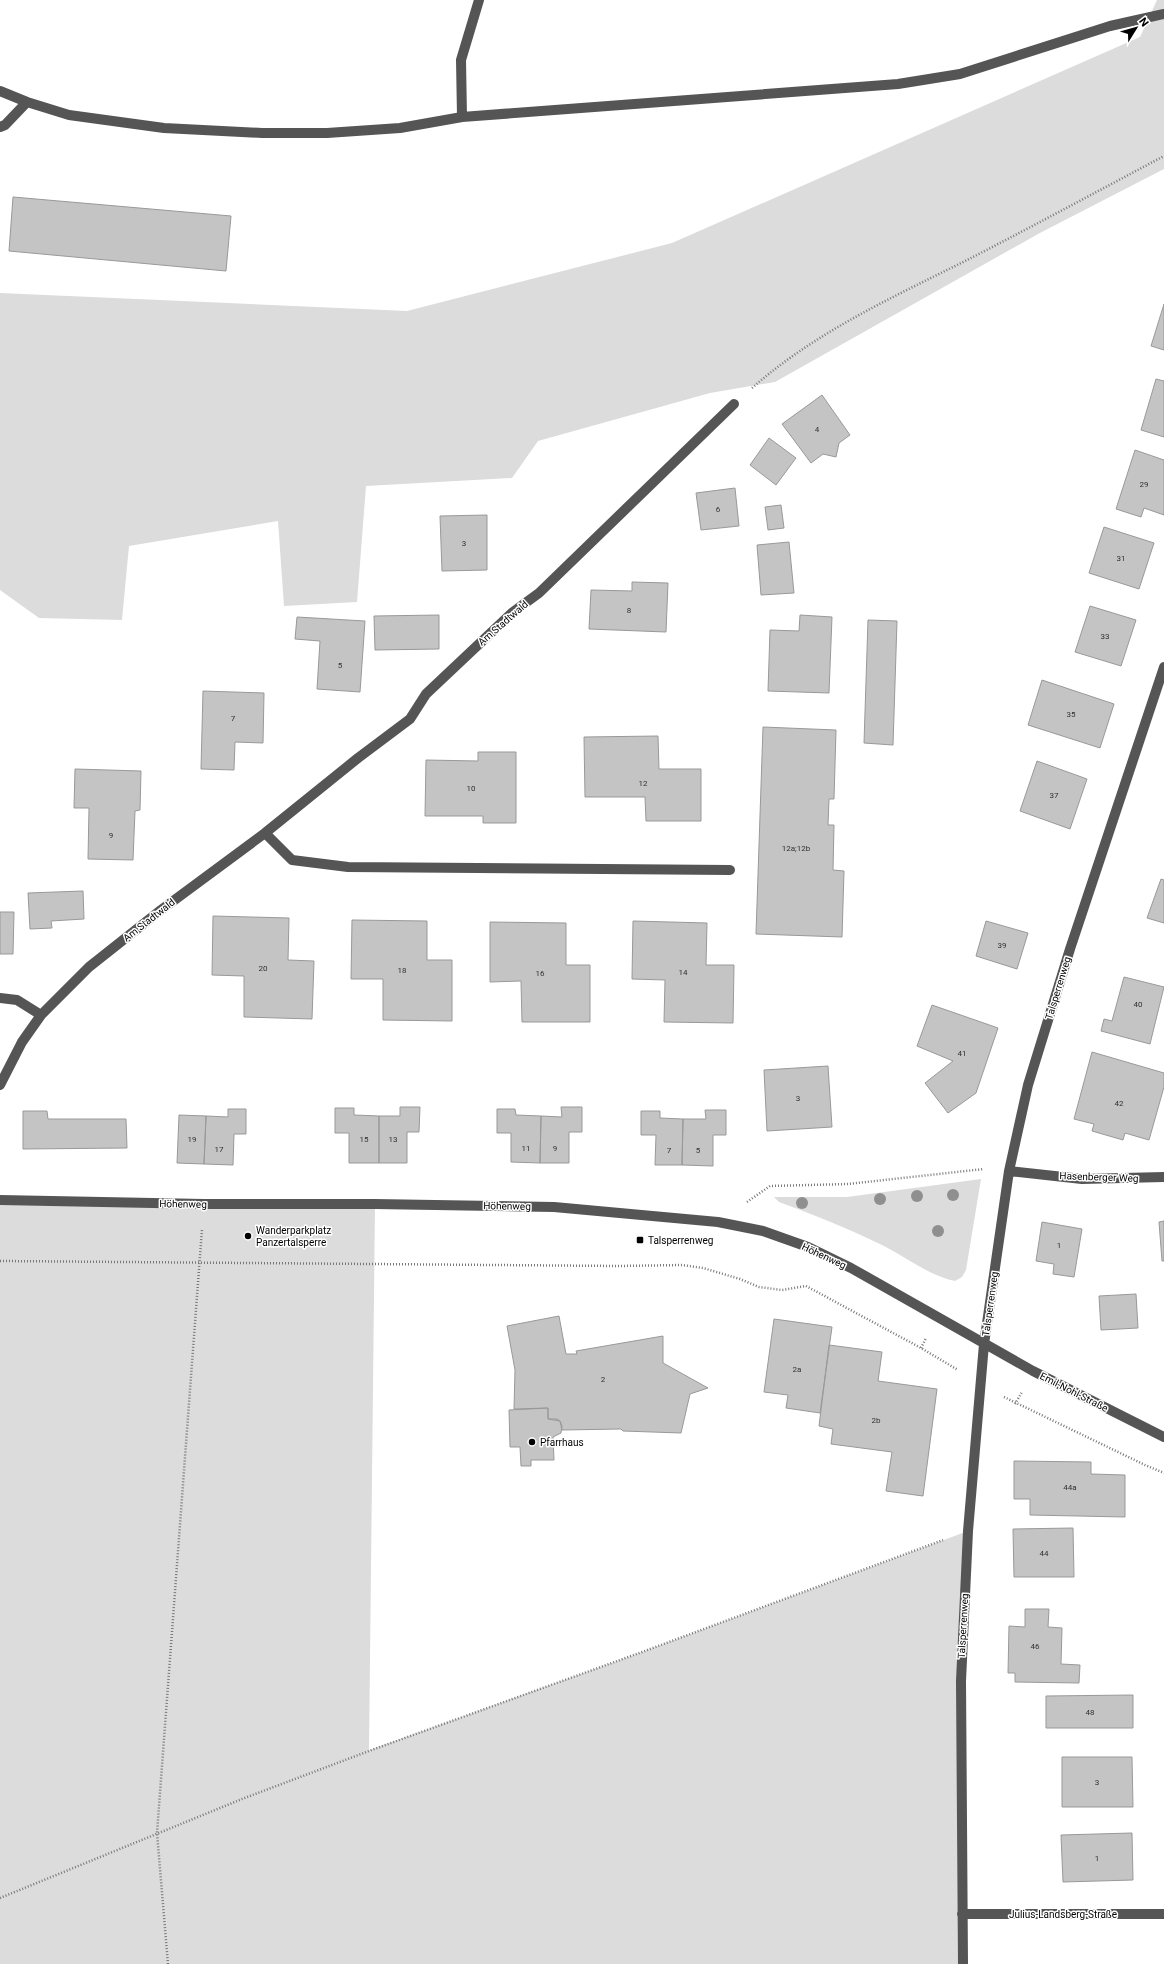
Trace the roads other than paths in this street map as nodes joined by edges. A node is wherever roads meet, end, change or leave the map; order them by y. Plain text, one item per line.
1 (479, 0) edge
2 (1164, 14) edge
3 (0, 91) edge
4 (27, 102) junction
5 (462, 117) junction
6 (0, 127) edge
7 (734, 404) road end
8 (1164, 667) edge
9 (265, 834) junction
10 (730, 870) dead end
11 (0, 998) edge
12 (41, 1015) junction
13 (0, 1085) edge
14 (1009, 1172) junction
15 (1164, 1177) edge
16 (0, 1200) edge
17 (984, 1344) junction
18 (1164, 1437) edge
19 (962, 1914) junction
20 (1164, 1914) edge
21 (963, 1964) edge

1 - 5 street
2 - 5 street
3 - 4 street
4 - 5 street
4 - 6 street
7 - 9 street, Am Stadtwald
8 - 14 street, Talsperrenweg
9 - 10 street
9 - 12 street, Am Stadtwald
11 - 12 street
12 - 13 street, Am Stadtwald
14 - 15 street, Hasenberger Weg
14 - 17 street, Talsperrenweg
16 - 17 street, Höhenweg
17 - 18 street, Emil-Nohl-Straße
17 - 19 street, Talsperrenweg
19 - 20 street, Julius-Landsberg-Straße
19 - 21 street, Talsperrenweg

